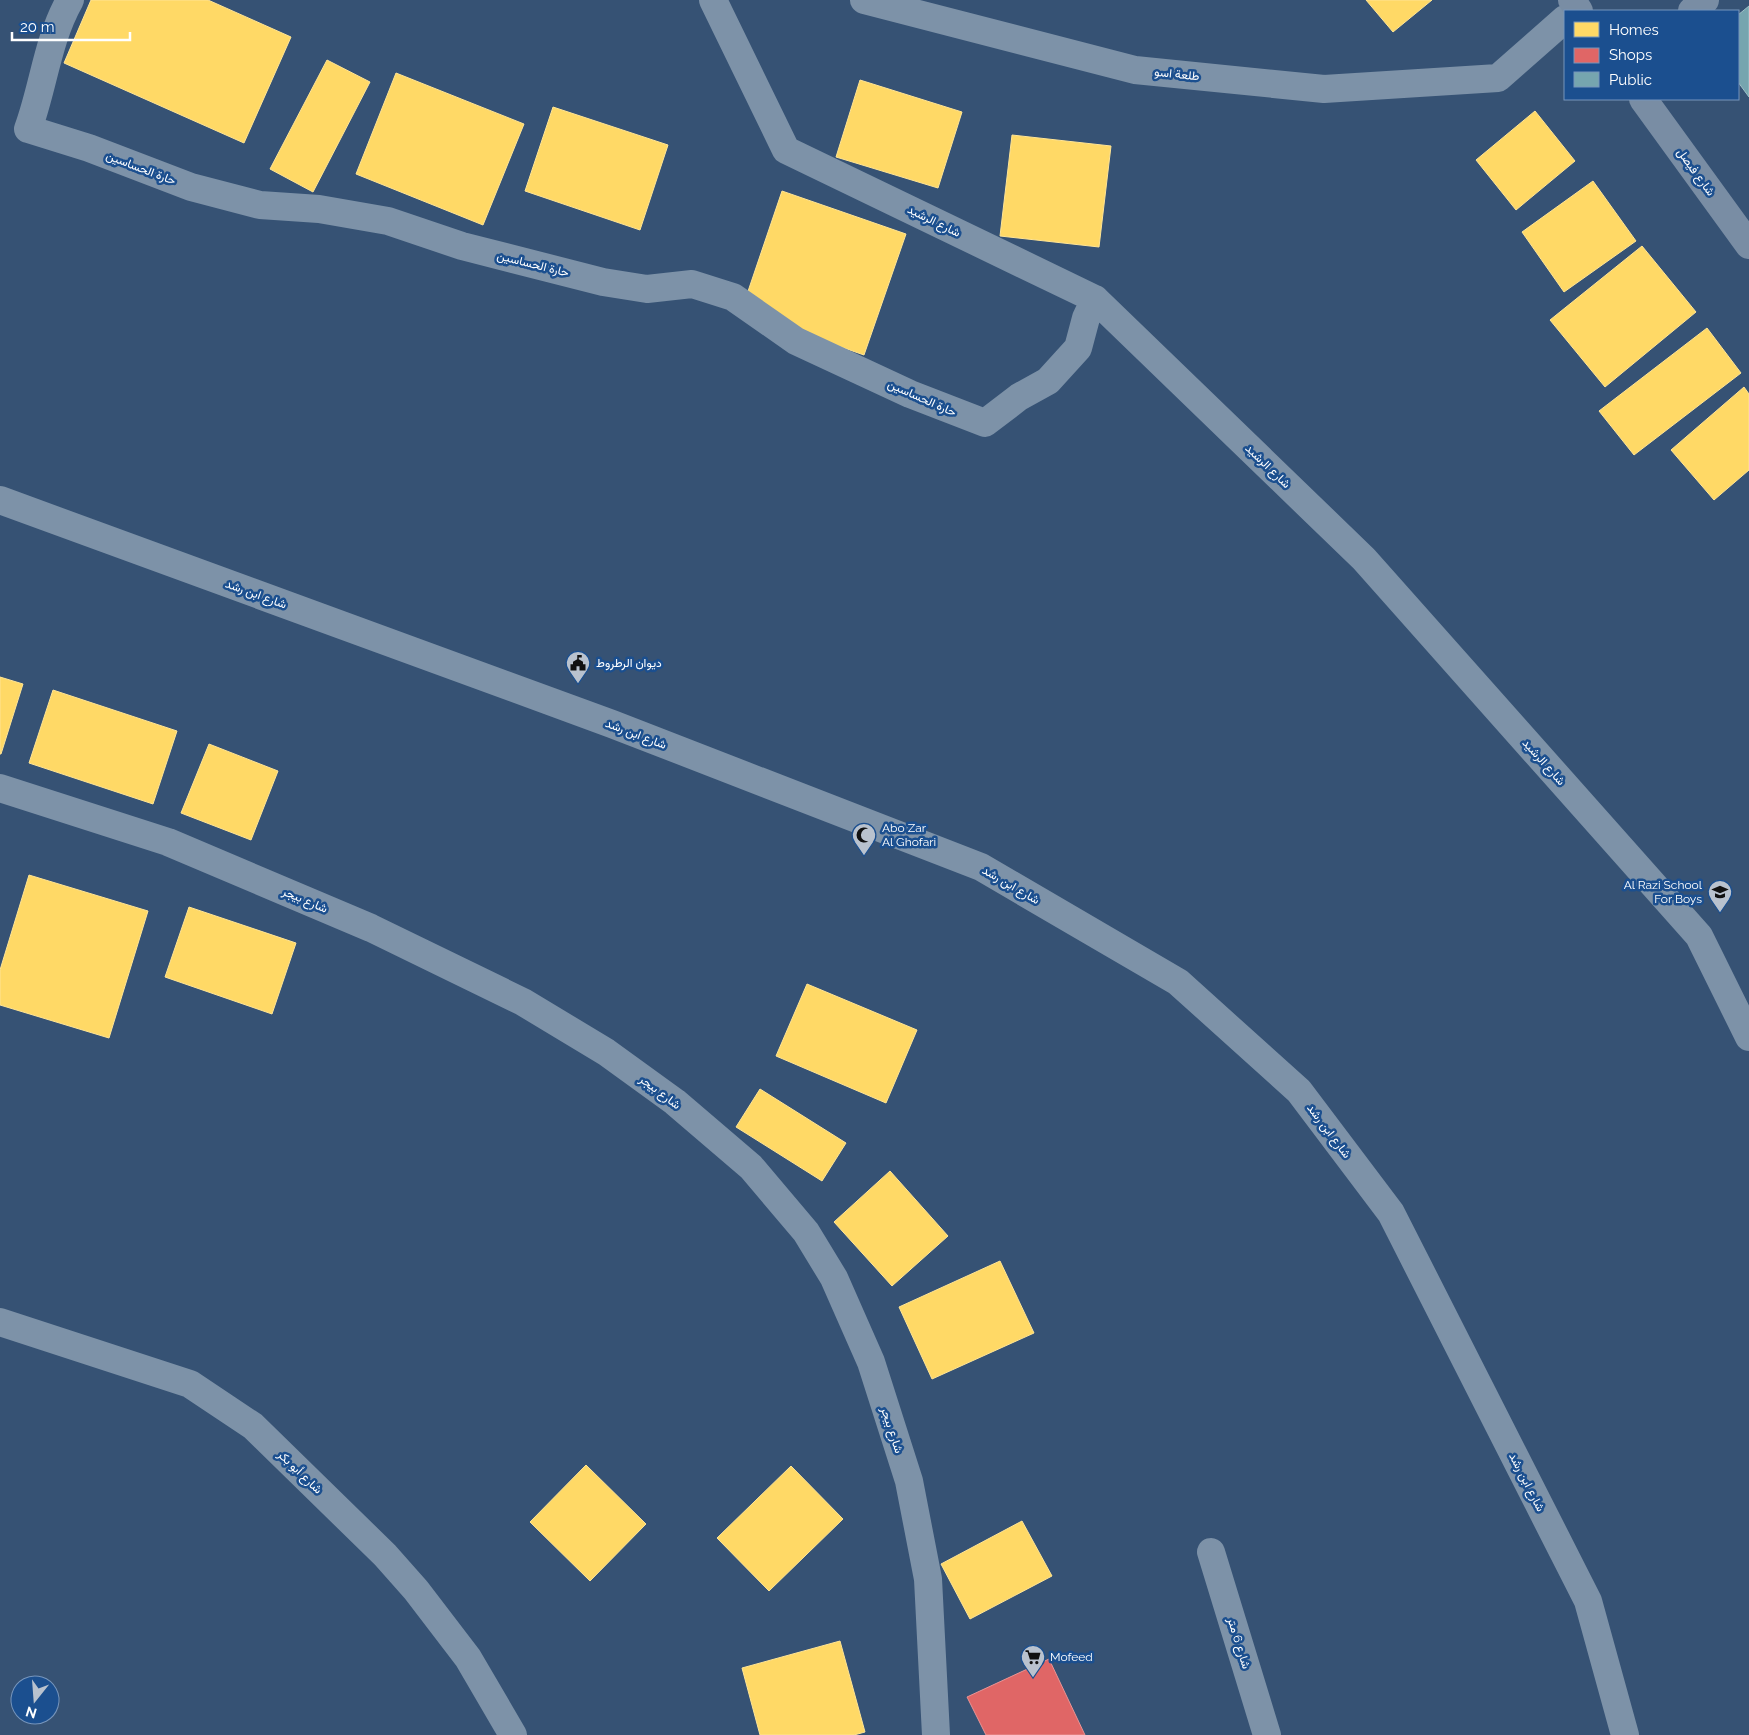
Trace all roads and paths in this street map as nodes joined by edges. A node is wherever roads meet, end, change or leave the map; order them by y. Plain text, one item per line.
1 (70, 0) edge
2 (713, 0) edge
3 (864, 0) edge
4 (1705, 0) edge
5 (1693, 10) edge
6 (1564, 18) edge
7 (1644, 100) edge
8 (1749, 245) edge
9 (1095, 299) junction
10 (0, 500) edge
11 (0, 788) edge
12 (1749, 1037) edge
13 (0, 1322) edge
14 (1211, 1552) dead end
15 (513, 1735) edge
16 (936, 1735) edge
17 (1267, 1735) edge
18 (1624, 1735) edge

1 - 9 street, حارة الحساسين
2 - 9 street, شارع الرشيد
3 - 6 street, طلعة اسو
4 - 5 main road
7 - 8 main road, شارع فيصل
9 - 12 street, شارع الرشيد
10 - 18 street, شارع ابن رشد
11 - 16 street, شارع بيجر
13 - 15 street, شارع أبو بكر
14 - 17 street, شارع 6 متر

